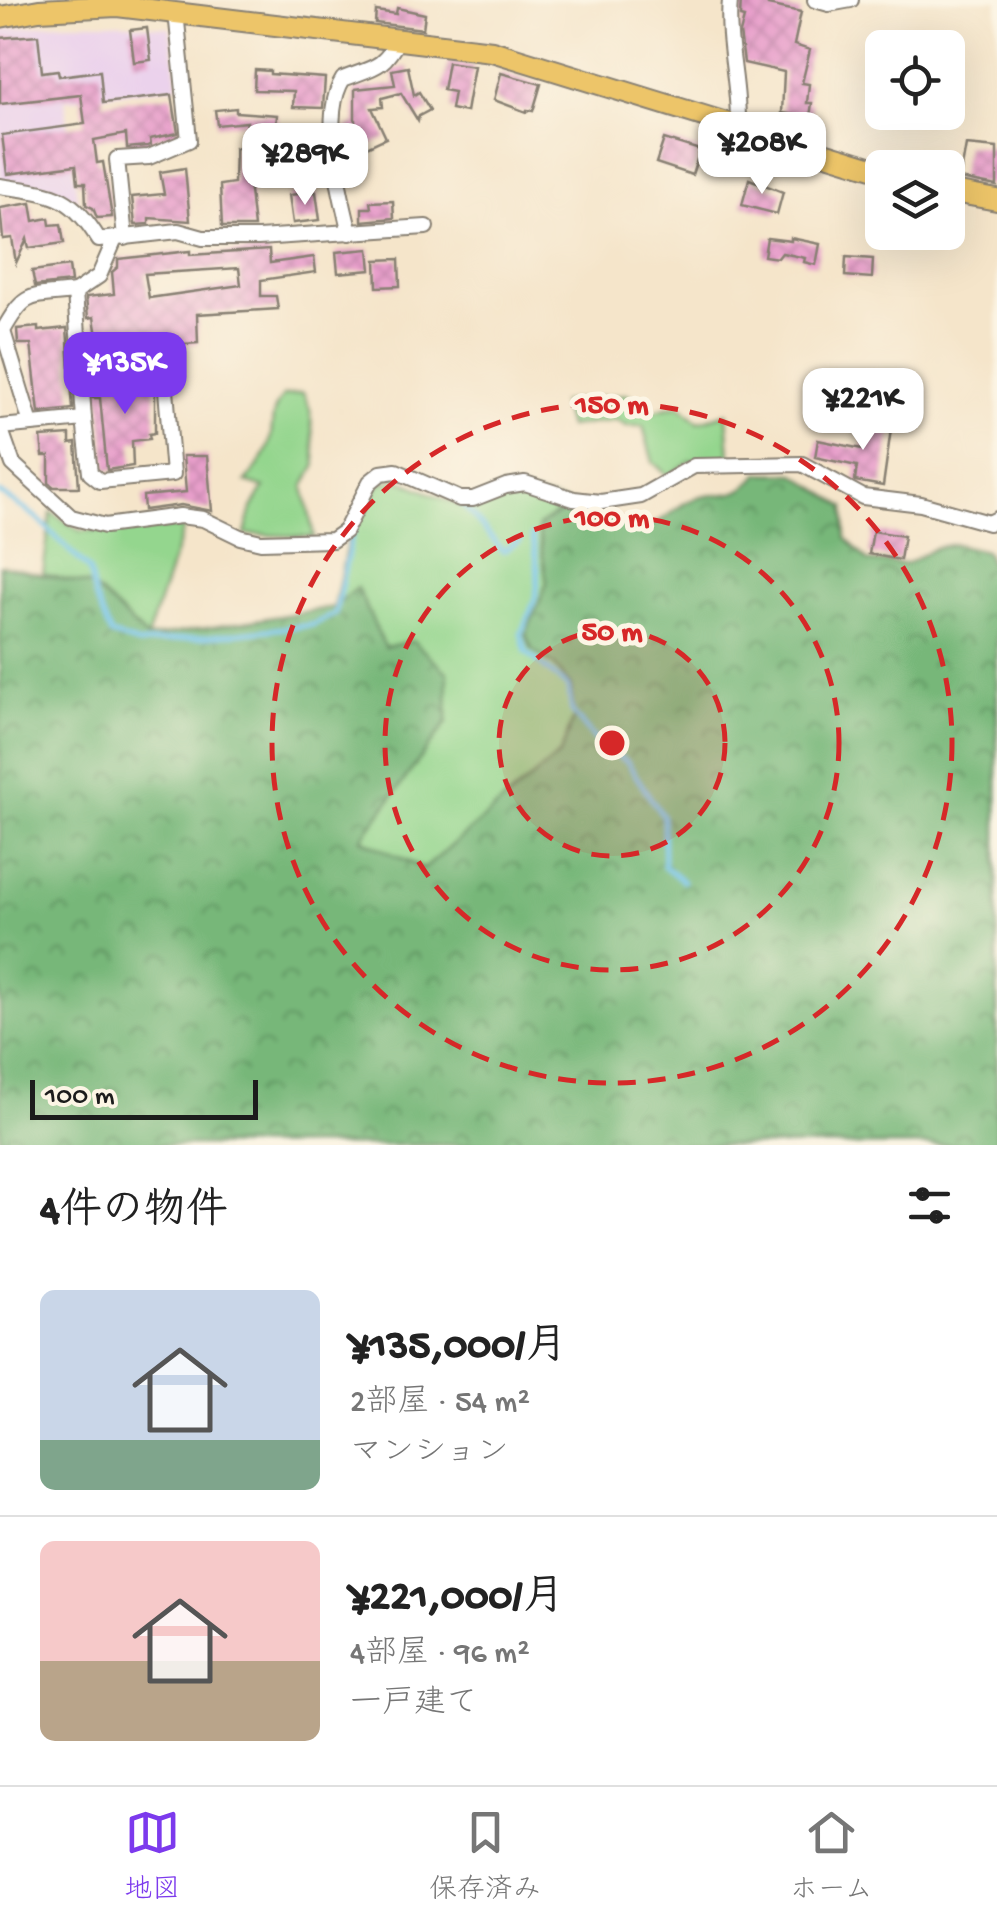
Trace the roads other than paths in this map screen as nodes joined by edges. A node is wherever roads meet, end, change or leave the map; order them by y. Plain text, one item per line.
1 (730, 0) edge
2 (815, 0) edge
3 (851, 0) edge
4 (89, 4) edge
5 (176, 12) junction
6 (0, 17) edge
7 (400, 38) junction
8 (738, 125) junction
9 (865, 166) edge
10 (0, 186) edge
11 (965, 194) edge
12 (997, 200) edge
13 (426, 227) dead end
14 (350, 233) junction
15 (120, 239) junction
16 (75, 292) junction
17 (81, 362) junction
18 (84, 419) junction
19 (31, 424) junction
20 (1, 427) edge
21 (997, 519) edge

1 - 8 street
2 - 3 street
4 - 5 main road
4 - 6 main road
5 - 7 main road
5 - 15 street
7 - 8 main road
7 - 14 street
8 - 9 main road
10 - 15 street
11 - 12 main road
13 - 14 street
14 - 15 street
15 - 16 street
16 - 17 street
16 - 19 street
17 - 18 street
17 - 18 street
18 - 19 street
19 - 20 street
20 - 21 street

